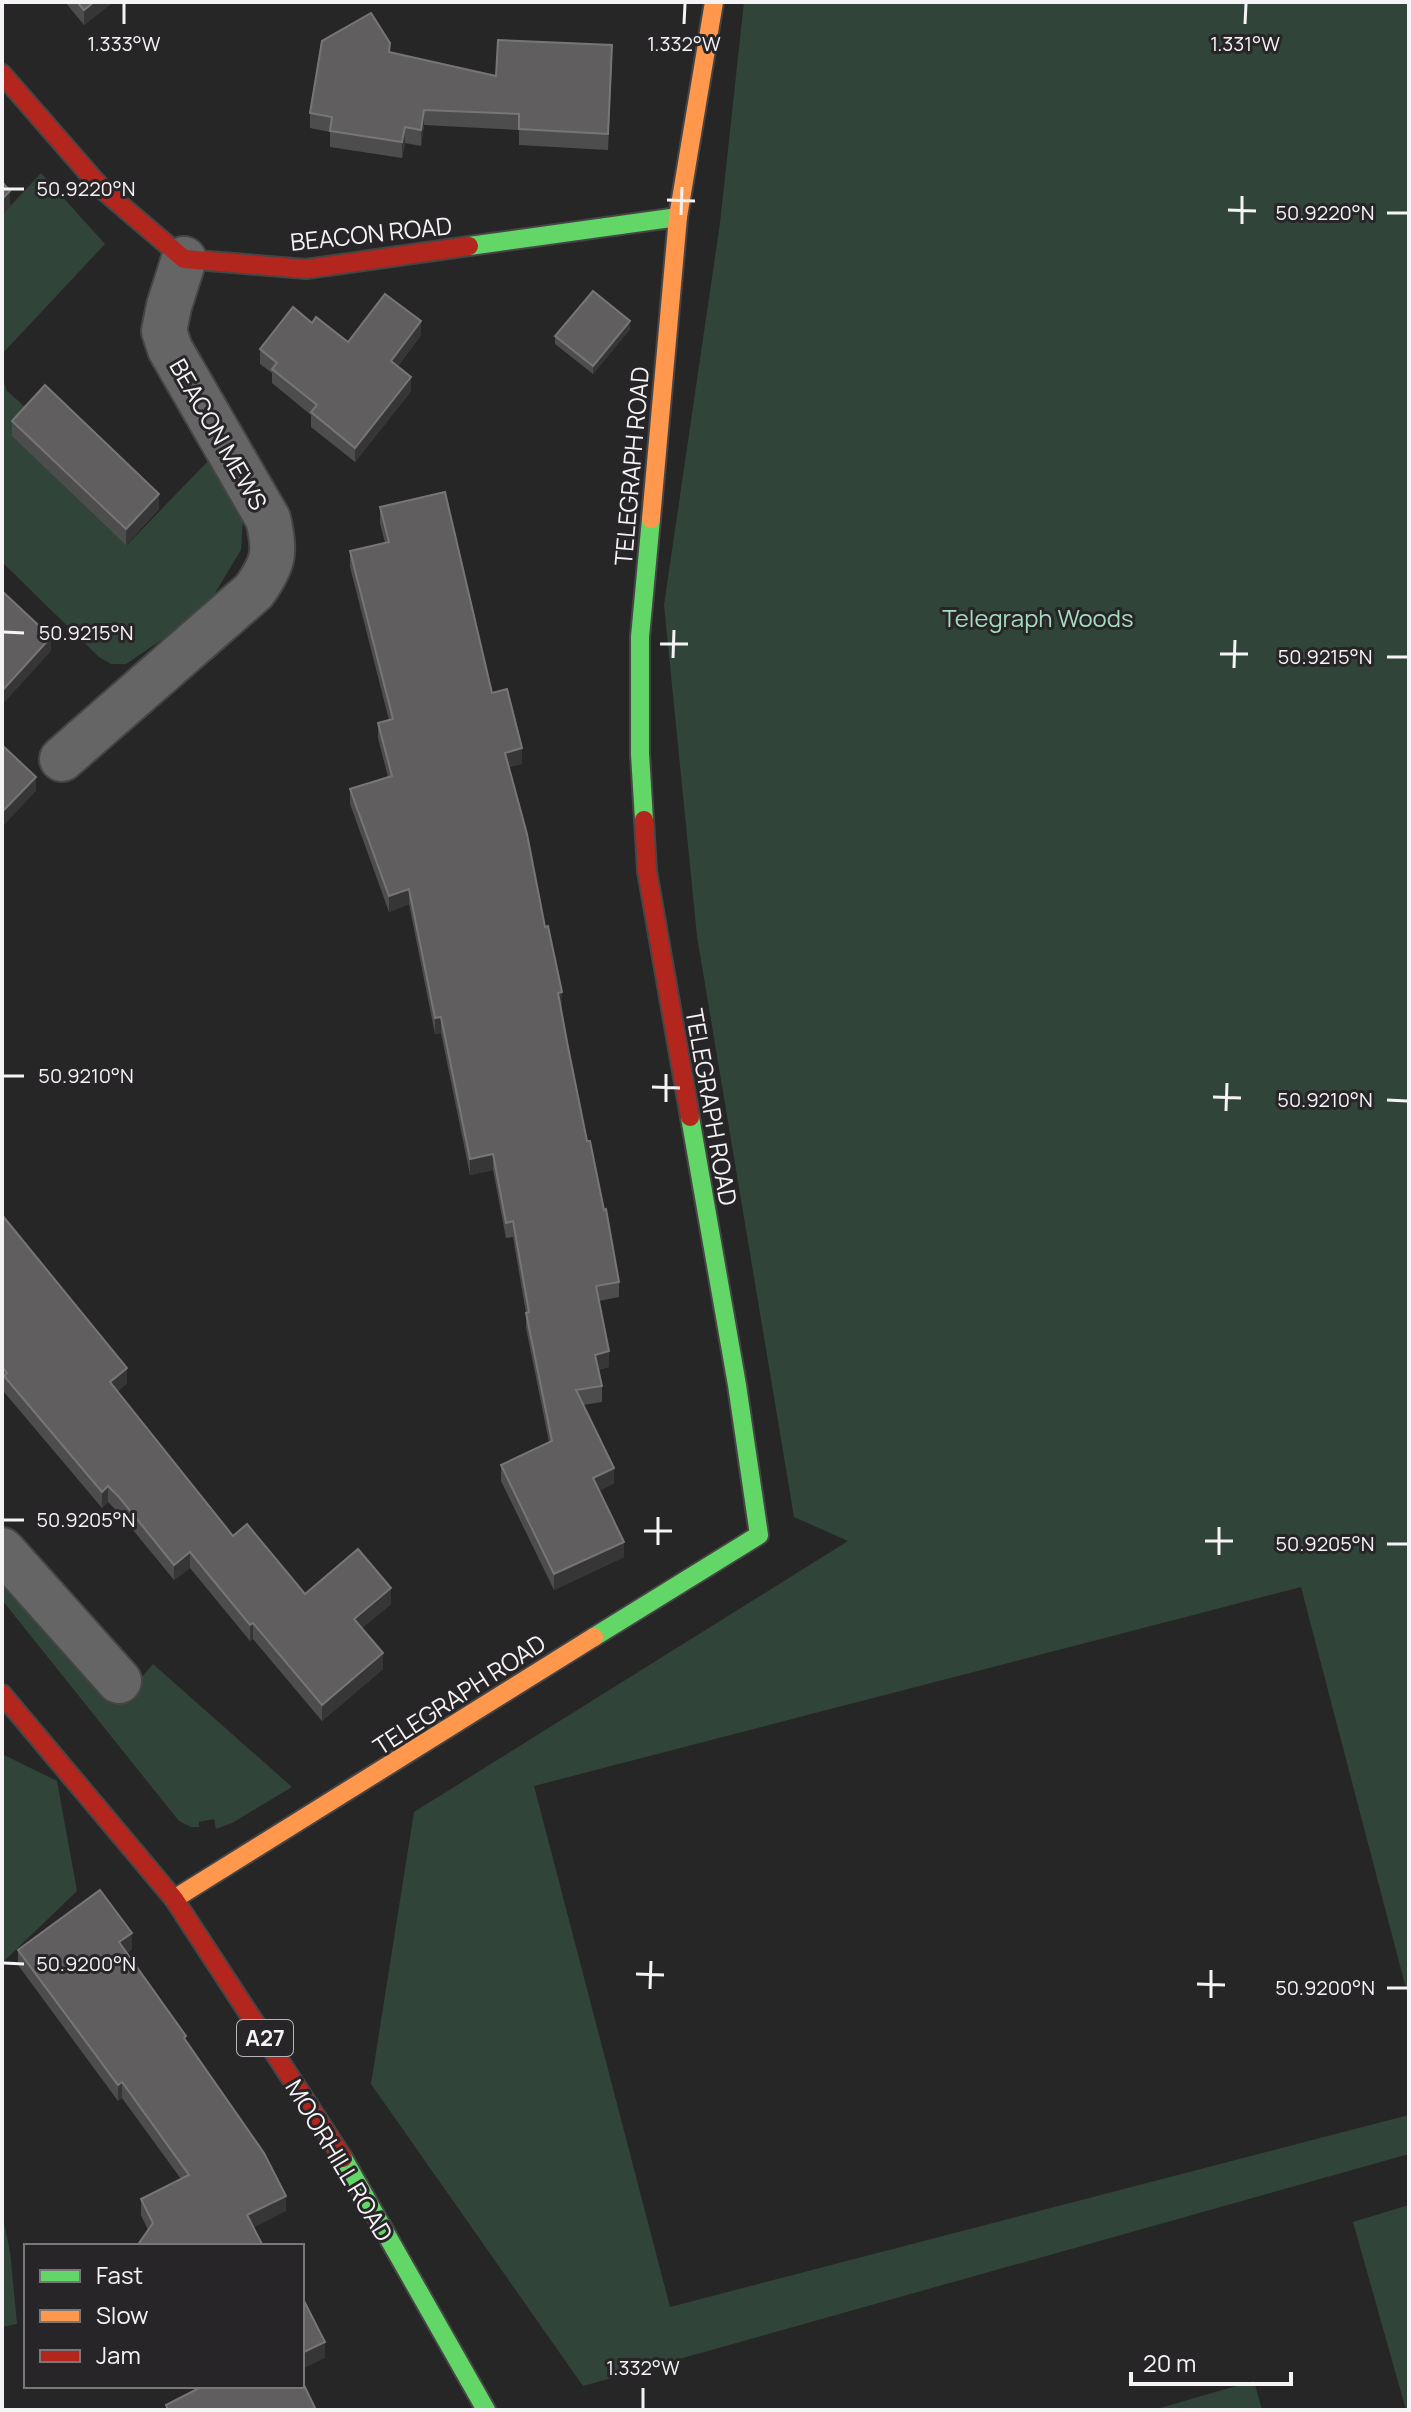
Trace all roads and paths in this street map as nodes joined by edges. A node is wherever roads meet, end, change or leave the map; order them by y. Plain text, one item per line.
1 (714, 2) edge
2 (2, 74) edge
3 (678, 217) junction
4 (184, 259) junction
5 (62, 759) dead end
6 (2, 1550) edge
7 (119, 1681) dead end
8 (2, 1694) edge
9 (174, 1899) junction
10 (486, 2410) edge

1 - 3 street, TELEGRAPH ROAD
2 - 4 street
3 - 4 street, BEACON ROAD
3 - 9 street, TELEGRAPH ROAD
4 - 5 street, BEACON MEWS
6 - 7 street
8 - 9 street, MOORHILL ROAD / A27
9 - 10 street, MOORHILL ROAD / A27

